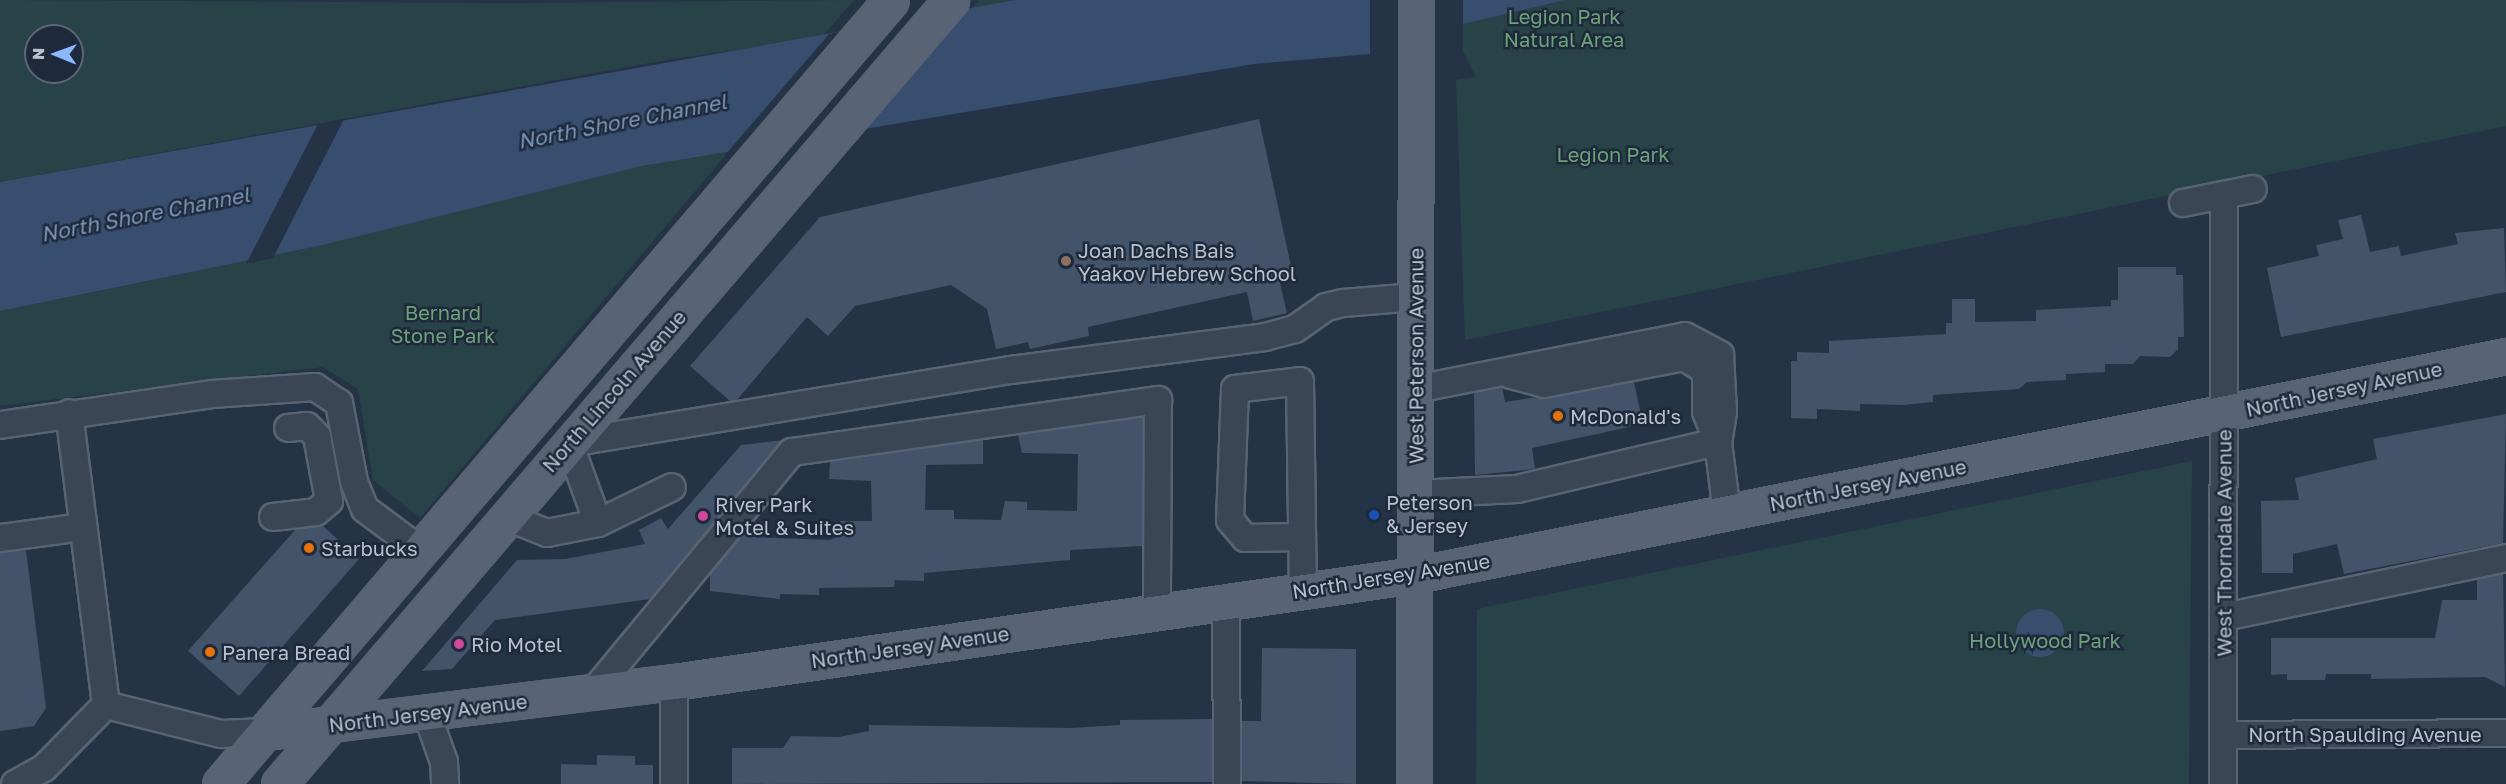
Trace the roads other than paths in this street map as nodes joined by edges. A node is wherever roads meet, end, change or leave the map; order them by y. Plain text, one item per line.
1 (891, 0) edge
2 (951, 0) edge
3 (1416, 0) edge
4 (2253, 189) dead end
5 (2224, 195) junction
6 (2183, 203) dead end
7 (1416, 297) junction
8 (2506, 356) edge
9 (1416, 389) junction
10 (69, 413) junction
11 (2224, 413) junction
12 (0, 425) edge
13 (288, 428) dead end
14 (1718, 442) junction
15 (569, 443) junction
16 (672, 487) dead end
17 (1415, 494) junction
18 (1727, 513) junction
19 (273, 517) dead end
20 (507, 517) junction
21 (598, 523) junction
22 (82, 527) junction
23 (1301, 537) junction
24 (0, 538) edge
25 (420, 550) junction
26 (2506, 558) edge
27 (1415, 575) junction
28 (1303, 591) junction
29 (1226, 602) junction
30 (1156, 612) junction
31 (2224, 617) junction
32 (674, 682) junction
33 (594, 691) junction
34 (106, 705) junction
35 (428, 714) junction
36 (326, 726) junction
37 (265, 732) junction
38 (2506, 733) edge
39 (2224, 735) junction
40 (15, 784) edge
41 (220, 784) edge
42 (279, 784) edge
43 (445, 784) edge
44 (674, 784) edge
45 (1227, 784) edge
46 (1414, 784) edge
47 (2223, 784) edge

1 - 25 main road
2 - 15 main road, North Lincoln Avenue
3 - 7 main road, West Peterson Avenue
4 - 5 street
5 - 6 street
5 - 11 street, West Thorndale Avenue
7 - 9 main road, West Peterson Avenue
7 - 15 street
8 - 11 main road, North Jersey Avenue
9 - 14 street
9 - 17 main road, West Peterson Avenue
10 - 12 street
10 - 22 street
10 - 25 street
11 - 18 main road, North Jersey Avenue
11 - 31 street, West Thorndale Avenue
13 - 19 street
14 - 17 street
14 - 18 street
15 - 20 main road, North Lincoln Avenue
15 - 21 street
16 - 21 street
17 - 27 main road, West Peterson Avenue
18 - 27 main road, North Jersey Avenue
20 - 21 street
20 - 36 main road, North Lincoln Avenue
22 - 24 street
22 - 34 street
23 - 23 street
23 - 28 street
25 - 37 main road
26 - 31 street
27 - 28 main road, North Jersey Avenue
27 - 46 main road, West Peterson Avenue
28 - 29 main road, North Jersey Avenue
29 - 30 main road, North Jersey Avenue
29 - 45 street
30 - 32 main road, North Jersey Avenue
30 - 33 street
31 - 39 street, West Thorndale Avenue
32 - 33 main road, North Jersey Avenue
32 - 44 street
33 - 35 main road, North Jersey Avenue
34 - 37 street
34 - 40 street
35 - 36 main road, North Jersey Avenue
35 - 43 street
36 - 37 main road, North Jersey Avenue
36 - 42 main road, North Lincoln Avenue
37 - 41 main road
38 - 39 street, North Spaulding Avenue
39 - 47 street, West Thorndale Avenue

